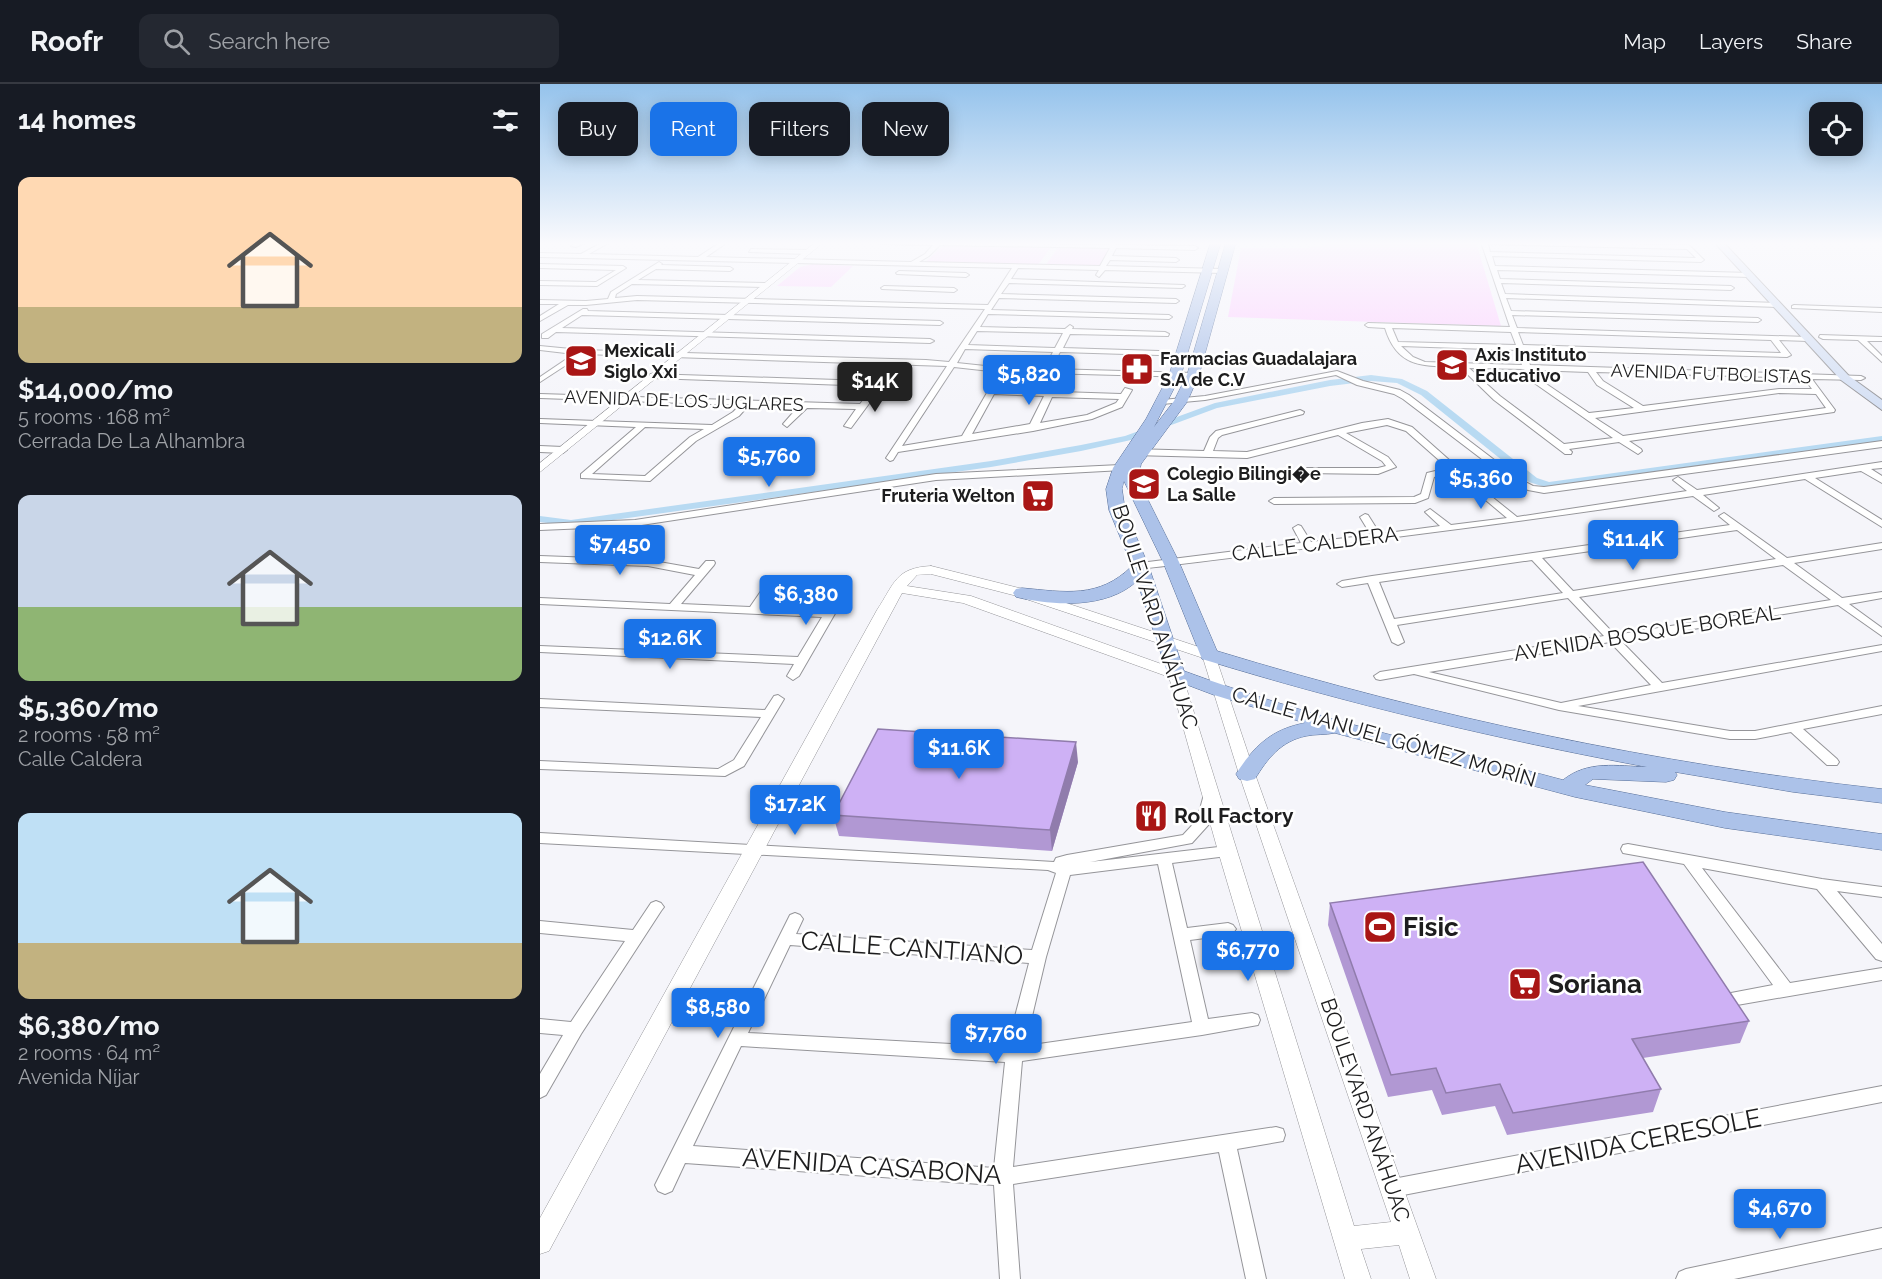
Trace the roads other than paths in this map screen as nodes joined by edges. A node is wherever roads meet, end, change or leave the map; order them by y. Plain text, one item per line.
1 (751, 298) edge
2 (875, 298) edge
3 (948, 298) edge
4 (997, 298) edge
5 (1050, 298) edge
6 (1198, 298) edge
7 (1215, 298) edge
8 (1505, 298) edge
9 (1557, 298) edge
10 (1769, 298) edge
11 (1778, 298) edge
12 (1780, 298) edge
13 (1087, 299) junction
14 (611, 300) joint
15 (748, 300) junction
16 (1162, 301) junction
17 (1176, 301) dead end
18 (540, 302) edge
19 (566, 303) junction
20 (869, 304) junction
21 (1743, 304) junction
22 (942, 305) junction
23 (1794, 307) junction
24 (989, 309) junction
25 (1882, 309) edge
26 (1510, 313) junction
27 (1078, 315) junction
28 (727, 317) junction
29 (1155, 317) junction
30 (1169, 317) dead end
31 (540, 319) edge
32 (928, 323) junction
33 (940, 323) dead end
34 (1368, 325) dead end
35 (1388, 326) junction
36 (976, 329) junction
37 (554, 330) junction
38 (1515, 330) junction
39 (1068, 332) junction
40 (1149, 334) junction
41 (1165, 334) dead end
42 (705, 335) junction
43 (545, 336) dead end
44 (1823, 337) junction
45 (1773, 338) junction
46 (1860, 338) junction
47 (1808, 339) junction
48 (1882, 339) edge
49 (914, 341) junction
50 (930, 341) dead end
51 (1394, 344) junction
52 (964, 347) junction
53 (540, 348) edge
54 (1520, 348) junction
55 (1058, 350) junction
56 (581, 352) junction
57 (1142, 352) junction
58 (1159, 353) dead end
59 (680, 355) junction
60 (1882, 360) edge
61 (952, 364) junction
62 (1463, 366) junction
63 (1527, 368) junction
64 (1004, 370) junction
65 (1591, 370) junction
66 (1046, 372) junction
67 (1175, 375) junction
68 (1193, 375) junction
69 (653, 376) junction
70 (1806, 377) junction
71 (1845, 378) junction
72 (1861, 378) junction
73 (540, 380) edge
74 (879, 384) junction
75 (898, 384) dead end
76 (991, 392) junction
77 (1818, 392) junction
78 (1048, 394) junction
79 (540, 396) edge
80 (1882, 396) edge
81 (626, 399) junction
82 (746, 403) junction
83 (805, 405) junction
84 (1172, 405) junction
85 (1882, 406) edge
86 (863, 407) junction
87 (1640, 408) junction
88 (1300, 412) dead end
89 (1588, 416) junction
90 (540, 422) edge
91 (594, 424) junction
92 (787, 424) dead end
93 (643, 425) junction
94 (848, 426) dead end
95 (711, 428) junction
96 (1034, 428) junction
97 (1339, 432) junction
98 (965, 438) junction
99 (1622, 440) junction
100 (1882, 444) edge
101 (1138, 447) junction
102 (1564, 447) junction
103 (540, 449) edge
104 (563, 450) junction
105 (1638, 451) dead end
106 (1207, 454) junction
107 (1571, 454) dead end
108 (1882, 465) edge
109 (540, 468) edge
110 (1120, 468) junction
111 (1862, 468) junction
112 (1306, 471) dead end
113 (1460, 474) junction
114 (1806, 476) junction
115 (1678, 480) dead end
116 (1882, 480) edge
117 (1696, 493) junction
118 (1274, 501) dead end
119 (1714, 508) dead end
120 (1430, 512) dead end
121 (1724, 516) dead end
122 (1365, 517) dead end
123 (1515, 520) junction
124 (1880, 521) edge
125 (540, 527) edge
126 (1447, 527) junction
127 (1739, 527) junction
128 (1298, 528) dead end
129 (1377, 536) junction
130 (1308, 546) junction
131 (1882, 546) edge
132 (1533, 555) junction
133 (540, 559) edge
134 (1786, 561) junction
135 (1171, 562) junction
136 (710, 563) dead end
137 (1141, 566) junction
138 (702, 573) junction
139 (1372, 579) junction
140 (774, 580) dead end
141 (1342, 584) dead end
142 (998, 586) junction
143 (897, 588) junction
144 (843, 591) dead end
145 (1022, 593) junction
146 (1571, 595) junction
147 (1882, 595) edge
148 (540, 601) edge
149 (1842, 602) junction
150 (980, 604) junction
151 (673, 607) junction
152 (753, 610) junction
153 (831, 614) junction
154 (1389, 623) junction
155 (1882, 633) edge
156 (1613, 639) junction
157 (1167, 641) junction
158 (1398, 642) dead end
159 (1882, 648) edge
160 (540, 649) edge
161 (1209, 655) junction
162 (802, 661) junction
163 (1412, 671) junction
164 (1176, 674) junction
165 (793, 676) dead end
166 (1380, 676) dead end
167 (1659, 687) junction
168 (1221, 692) junction
169 (778, 699) dead end
170 (540, 703) edge
171 (1559, 706) junction
172 (769, 714) junction
173 (1879, 714) edge
174 (1794, 728) junction
175 (1345, 729) junction
176 (1832, 762) dead end
177 (540, 765) edge
178 (1247, 774) junction
179 (1755, 780) junction
180 (1567, 788) junction
181 (1211, 794) junction
182 (1882, 796) edge
183 (540, 838) edge
184 (1882, 842) edge
185 (1628, 849) dead end
186 (755, 850) junction
187 (1227, 850) junction
188 (1164, 859) junction
189 (1689, 861) junction
190 (1060, 865) junction
191 (1822, 884) junction
192 (1882, 892) edge
193 (656, 907) dead end
194 (795, 919) dead end
195 (540, 927) edge
196 (1228, 929) dead end
197 (1182, 935) junction
198 (636, 936) junction
199 (785, 939) junction
200 (1882, 955) edge
201 (1038, 957) junction
202 (1882, 974) edge
203 (1785, 989) junction
204 (1737, 998) edge
205 (1252, 1020) dead end
206 (540, 1026) edge
207 (1202, 1028) junction
208 (575, 1029) junction
209 (737, 1039) junction
210 (1014, 1055) junction
211 (540, 1090) edge
212 (1882, 1094) edge
213 (1276, 1135) dead end
214 (1226, 1143) junction
215 (682, 1154) junction
216 (1003, 1177) junction
217 (665, 1185) dead end
218 (1393, 1188) junction
219 (1407, 1232) junction
220 (1882, 1238) edge
221 (1346, 1239) junction
222 (540, 1242) edge
223 (1010, 1279) edge
224 (1256, 1279) edge
225 (1358, 1279) edge
226 (1423, 1279) edge
227 (1686, 1279) edge

1 - 15 street
2 - 20 street
3 - 22 street
4 - 24 street
5 - 13 street
6 - 67 main road, BOULEVARD ANÁHUAC
7 - 68 main road, BOULEVARD ANÁHUAC
8 - 26 street
9 - 21 street
10 - 21 street
11 - 47 main road
12 - 23 main road
13 - 16 street
13 - 27 street
14 - 15 street
14 - 19 street
15 - 20 street
15 - 28 street
16 - 17 street
16 - 29 street
18 - 19 street
19 - 31 street
20 - 22 street
21 - 26 street
22 - 24 street
23 - 25 street
23 - 44 main road
24 - 27 street
24 - 36 street
26 - 38 street
27 - 29 street
27 - 39 street
28 - 32 street
28 - 37 street
28 - 42 street
29 - 30 street
32 - 33 street
32 - 49 street
34 - 35 street
35 - 38 street
35 - 51 street
36 - 39 street
36 - 52 street
37 - 42 street
37 - 43 street
38 - 45 street
38 - 54 street
39 - 40 street
39 - 55 street
40 - 41 street
40 - 57 street
42 - 49 street
42 - 59 street
44 - 46 street
44 - 72 main road
45 - 47 street
45 - 54 street
46 - 48 street
46 - 60 street
47 - 71 main road
49 - 50 street
51 - 54 street
51 - 62 street, AVENIDA FUTBOLISTAS
52 - 55 street
52 - 61 street
53 - 56 street
54 - 63 street
55 - 57 street
55 - 66 street
56 - 59 street
56 - 73 street
57 - 58 street
59 - 61 street
59 - 69 street
61 - 64 street
61 - 98 street
62 - 63 street, AVENIDA FUTBOLISTAS
62 - 102 street
63 - 65 street, AVENIDA FUTBOLISTAS
63 - 89 street
64 - 66 street
64 - 76 street
65 - 70 street, AVENIDA FUTBOLISTAS
65 - 87 street
66 - 67 street
67 - 68 street
67 - 84 main road, BOULEVARD ANÁHUAC
68 - 84 main road, BOULEVARD ANÁHUAC
69 - 74 street
69 - 81 street
70 - 71 street, AVENIDA FUTBOLISTAS
70 - 77 street
71 - 72 street, AVENIDA FUTBOLISTAS
71 - 85 main road
72 - 80 main road
74 - 75 street
74 - 86 street
76 - 78 street
76 - 98 street
77 - 87 street
77 - 99 street
78 - 96 street
78 - 96 street
79 - 81 street, AVENIDA DE LOS JUGLARES
81 - 82 street, AVENIDA DE LOS JUGLARES
81 - 91 street
82 - 83 street, AVENIDA DE LOS JUGLARES
82 - 95 street
83 - 86 street, AVENIDA DE LOS JUGLARES
83 - 92 street
84 - 100 street
84 - 101 main road, BOULEVARD ANÁHUAC
86 - 94 street
87 - 89 street
88 - 106 street
89 - 99 street
90 - 91 street
91 - 93 street
91 - 104 street
93 - 95 street
93 - 95 street
96 - 98 street
97 - 106 street
97 - 112 street
97 - 113 street
99 - 102 street
99 - 105 street
101 - 106 street
101 - 110 main road, BOULEVARD ANÁHUAC
101 - 135 main road, BOULEVARD ANÁHUAC
102 - 107 street
103 - 104 street
104 - 109 street
108 - 111 street, CALLE CALDERA
110 - 125 street
110 - 137 main road, BOULEVARD ANÁHUAC
111 - 114 street, CALLE CALDERA
111 - 116 street
113 - 118 street
113 - 123 street
114 - 117 street, CALLE CALDERA
114 - 124 street
115 - 117 street
117 - 119 street
117 - 123 street, CALLE CALDERA
120 - 126 street
121 - 127 street
122 - 129 street
123 - 126 street, CALLE CALDERA
126 - 129 street, CALLE CALDERA
127 - 132 street
127 - 134 street
128 - 130 street
129 - 130 street, CALLE CALDERA
130 - 135 street, CALLE CALDERA
131 - 134 street
132 - 139 street
132 - 146 street
133 - 138 street
134 - 146 street
134 - 149 street
135 - 137 street, CALLE CALDERA
135 - 161 main road, BOULEVARD ANÁHUAC
136 - 138 street
137 - 145 main road
137 - 157 main road, BOULEVARD ANÁHUAC
138 - 151 street
139 - 141 street
139 - 154 street
140 - 152 street
142 - 143 street, CALLE MANUEL GÓMEZ MORÍN
142 - 145 street, CALLE MANUEL GÓMEZ MORÍN
142 - 150 street
143 - 150 street, CALLE MANUEL GÓMEZ MORÍN
143 - 186 street
144 - 153 street
145 - 157 street, CALLE MANUEL GÓMEZ MORÍN
146 - 154 street
146 - 156 street
147 - 149 street, AVENIDA BOSQUE BOREAL
148 - 151 street
149 - 155 street
149 - 156 street, AVENIDA BOSQUE BOREAL
150 - 164 street, CALLE MANUEL GÓMEZ MORÍN
151 - 152 street
152 - 153 street
153 - 162 street
154 - 158 street
156 - 163 street, AVENIDA BOSQUE BOREAL
156 - 167 street
157 - 161 street, CALLE MANUEL GÓMEZ MORÍN
157 - 164 main road, BOULEVARD ANÁHUAC
159 - 167 street
160 - 162 street
161 - 168 street, BOULEVARD ANÁHUAC
161 - 179 main road, CALLE MANUEL GÓMEZ MORÍN
162 - 165 street
163 - 166 street, AVENIDA BOSQUE BOREAL
163 - 171 street
164 - 168 main road, CALLE MANUEL GÓMEZ MORÍN
164 - 181 street, BOULEVARD ANÁHUAC
167 - 171 street
168 - 175 main road, CALLE MANUEL GÓMEZ MORÍN
168 - 178 street, BOULEVARD ANÁHUAC
169 - 172 street
170 - 172 street
171 - 174 street
172 - 177 street
173 - 174 street
174 - 176 street
175 - 178 main road
175 - 180 main road, CALLE MANUEL GÓMEZ MORÍN
178 - 218 street, BOULEVARD ANÁHUAC
179 - 180 main road
179 - 182 main road, CALLE MANUEL GÓMEZ MORÍN
180 - 184 main road, CALLE MANUEL GÓMEZ MORÍN
181 - 187 street, BOULEVARD ANÁHUAC
181 - 190 street
183 - 186 street
185 - 189 street
186 - 190 street
186 - 222 street
187 - 188 street
187 - 221 street, BOULEVARD ANÁHUAC
188 - 190 street
188 - 197 street
189 - 191 street
189 - 203 street
190 - 201 street
191 - 192 street
191 - 200 street
193 - 198 street
194 - 199 street
195 - 198 street
196 - 197 street
197 - 207 street
198 - 208 street
199 - 201 street, CALLE CANTIANO
199 - 209 street
201 - 210 street
202 - 203 street
203 - 204 street
205 - 207 street
206 - 208 street
207 - 210 street
208 - 211 street
209 - 210 street
209 - 215 street
210 - 216 street
212 - 218 street, AVENIDA CERESOLE
213 - 214 street, AVENIDA CASABONA
214 - 216 street, AVENIDA CASABONA
214 - 224 street
215 - 216 street, AVENIDA CASABONA
215 - 217 street
216 - 223 street
218 - 219 street, BOULEVARD ANÁHUAC
219 - 221 street
219 - 226 street, BOULEVARD ANÁHUAC
220 - 227 street
221 - 225 street, BOULEVARD ANÁHUAC

